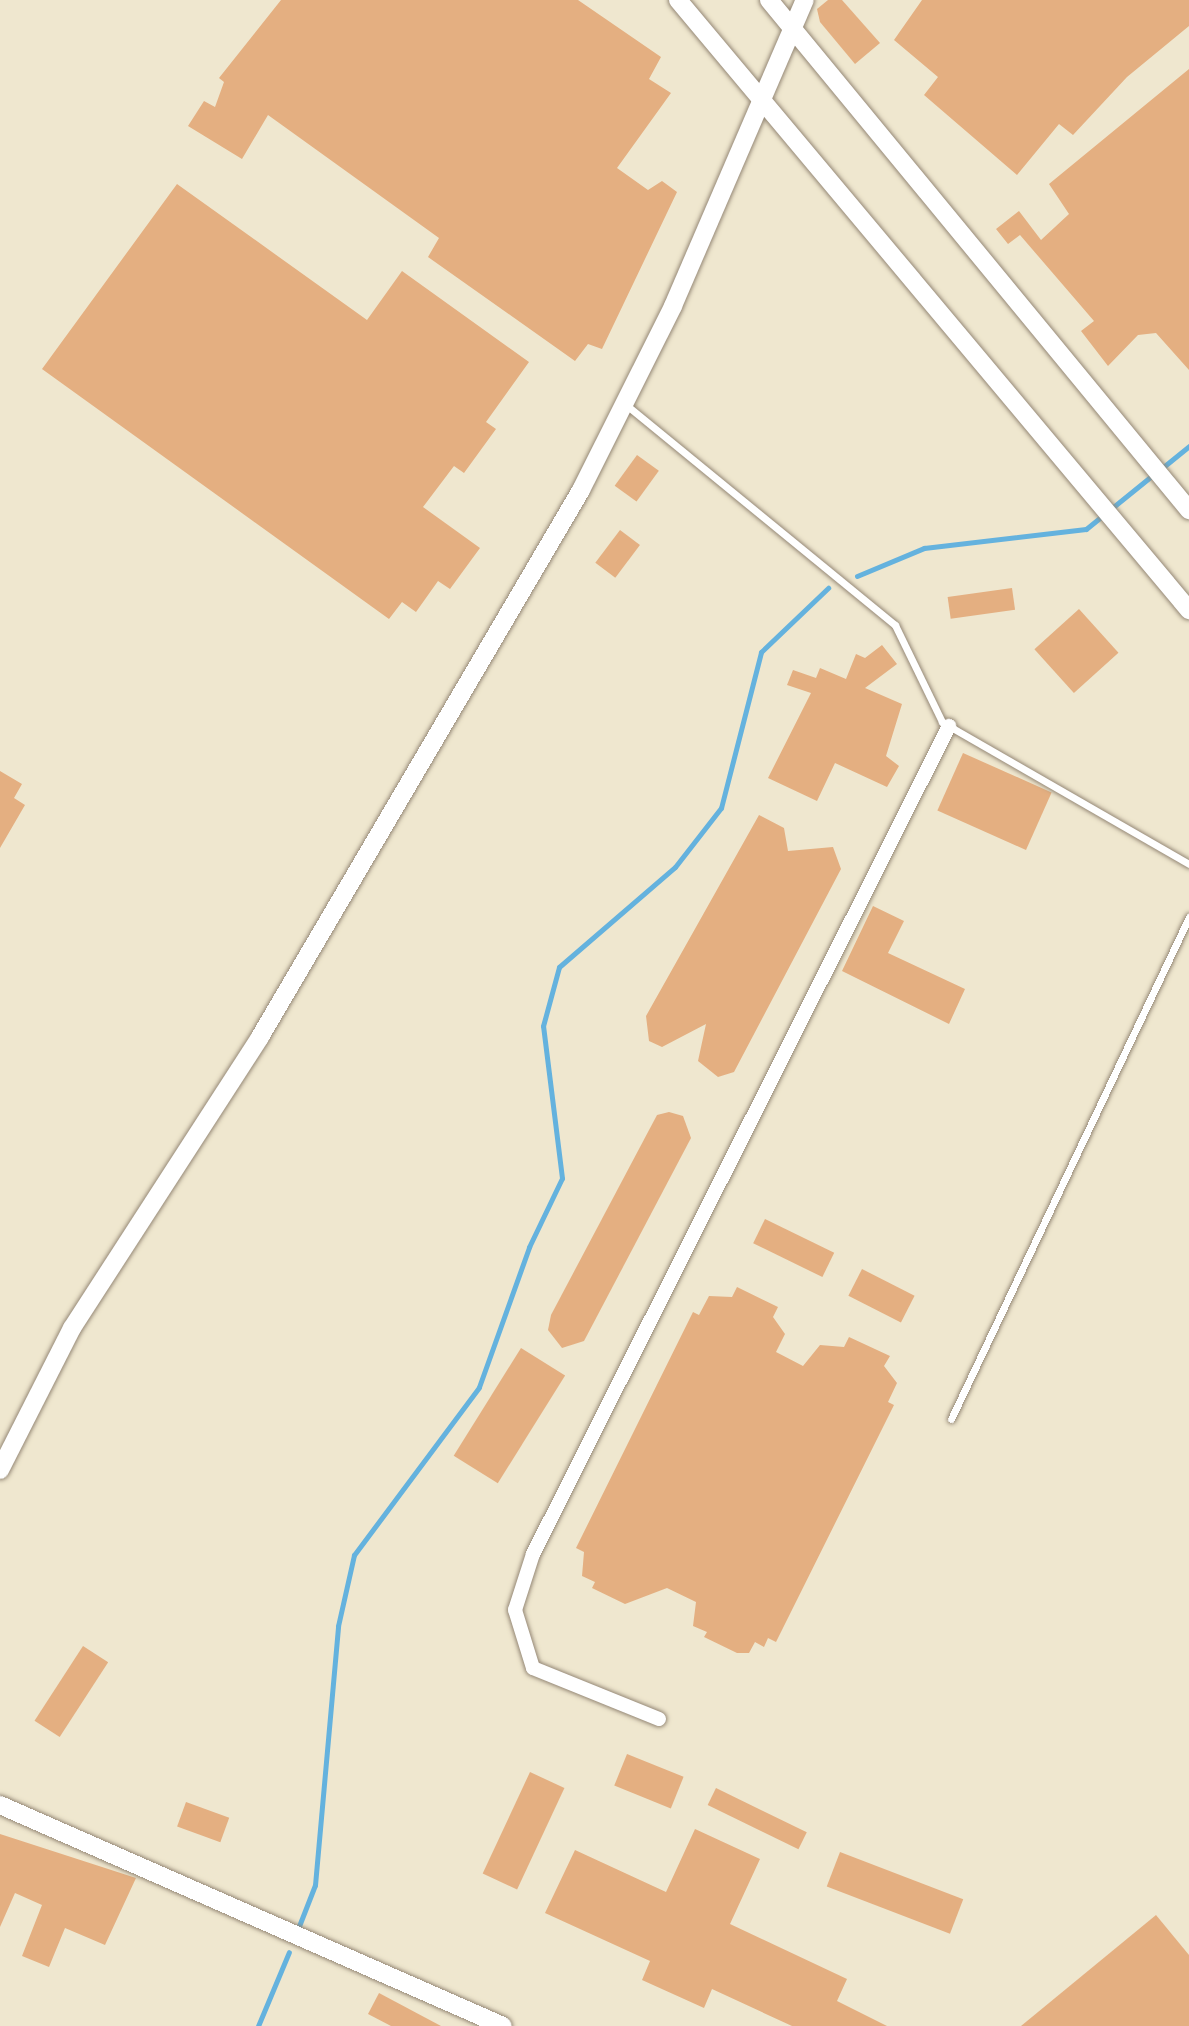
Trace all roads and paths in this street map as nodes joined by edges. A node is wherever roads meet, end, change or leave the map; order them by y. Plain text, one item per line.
1 (678, 0) edge
2 (769, 0) edge
3 (805, 0) edge
4 (793, 27) junction
5 (763, 94) junction
6 (623, 403) junction
7 (1189, 510) edge
8 (1189, 610) edge
9 (949, 726) junction
10 (1189, 864) edge
11 (1189, 917) edge
12 (951, 1419) dead end
13 (0, 1470) edge
14 (659, 1719) dead end
15 (0, 1805) edge
16 (503, 2026) edge

1 - 5 street
2 - 4 street
3 - 4 street
4 - 5 street
4 - 7 street
5 - 6 street
5 - 8 street
6 - 9 lane
6 - 13 street
9 - 10 lane
9 - 14 street
11 - 12 lane
15 - 16 street

